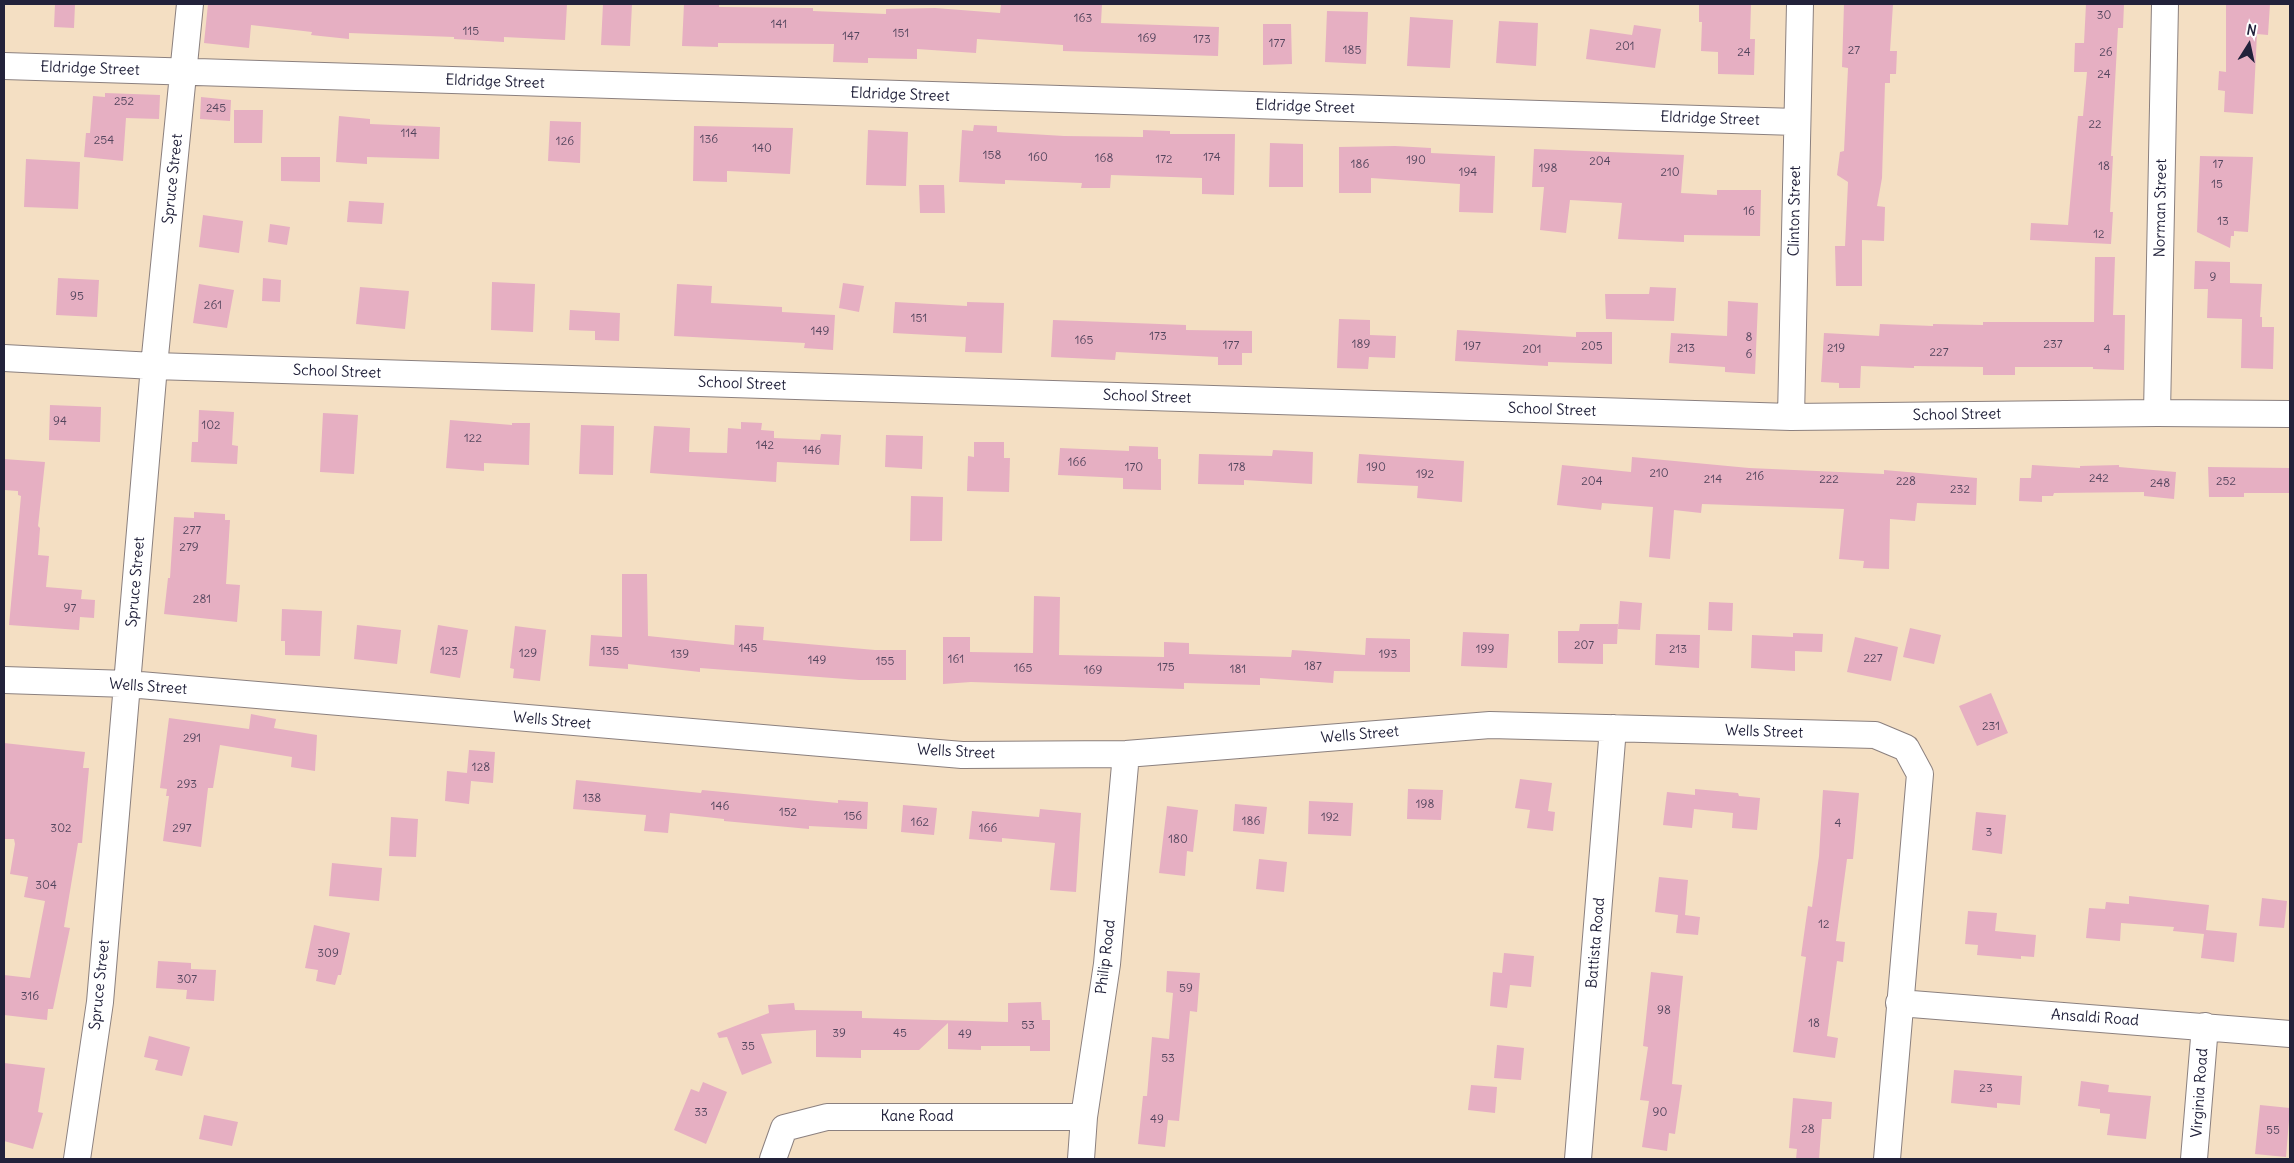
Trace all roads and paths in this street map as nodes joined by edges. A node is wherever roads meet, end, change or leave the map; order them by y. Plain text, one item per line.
1 (190, 4) edge
2 (1800, 4) edge
3 (2165, 4) edge
4 (4, 66) edge
5 (183, 73) junction
6 (1796, 122) junction
7 (4, 358) edge
8 (154, 366) junction
9 (2157, 413) junction
10 (2290, 414) edge
11 (1791, 417) junction
12 (4, 680) edge
13 (128, 684) junction
14 (1613, 728) junction
15 (1126, 754) junction
16 (1899, 1002) junction
17 (2205, 1026) junction
18 (2290, 1034) edge
19 (1084, 1117) junction
20 (77, 1159) edge
21 (773, 1159) edge
22 (1081, 1159) edge
23 (1578, 1159) edge
24 (1888, 1159) edge
25 (2194, 1159) edge

1 - 5 street, Spruce Street
2 - 6 street, Clinton Street
3 - 9 street, Norman Street
4 - 5 street, Eldridge Street
5 - 6 street, Eldridge Street
5 - 8 street, Spruce Street
6 - 11 street, Clinton Street
7 - 8 street, School Street
8 - 11 street, School Street
8 - 13 street, Spruce Street
9 - 10 street, School Street
9 - 11 street, School Street
12 - 13 street, Wells Street
13 - 15 street, Wells Street
13 - 20 street, Spruce Street
14 - 15 street, Wells Street
14 - 16 street, Wells Street
14 - 23 street, Battista Road
15 - 19 street, Philip Road
16 - 17 street, Ansaldi Road
16 - 24 street
17 - 18 street, Ansaldi Road
17 - 25 street, Virginia Road
19 - 21 street, Kane Road
19 - 22 street, Philip Road

